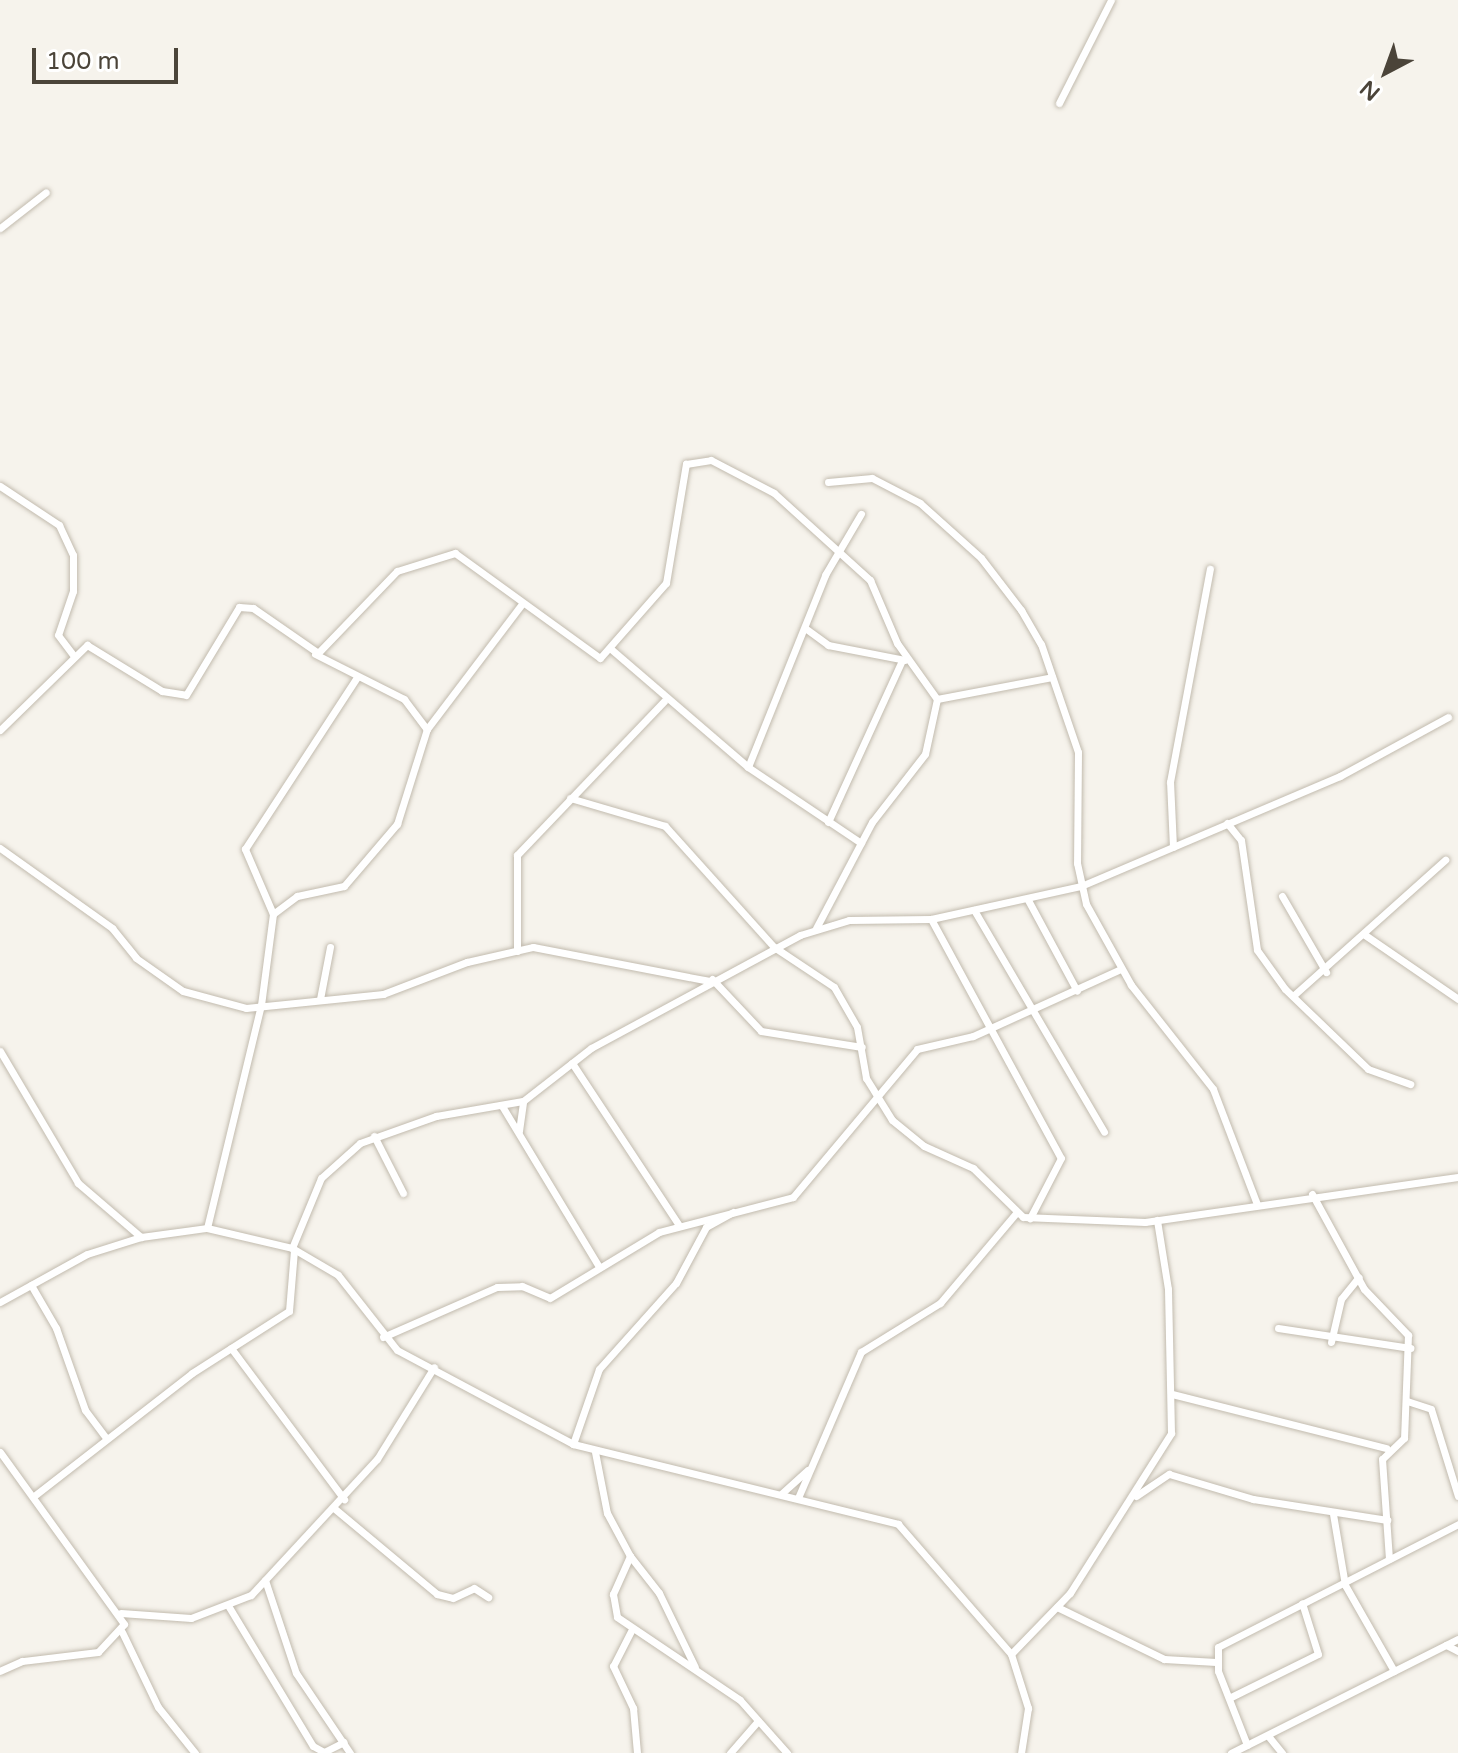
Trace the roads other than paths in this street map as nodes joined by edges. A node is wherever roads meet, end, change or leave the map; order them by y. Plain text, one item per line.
1 (1111, 0) edge
2 (1059, 103) dead end
3 (46, 192) dead end
4 (0, 228) edge
5 (828, 482) dead end
6 (0, 486) edge
7 (4, 496) edge
8 (861, 514) dead end
9 (835, 555) junction
10 (1210, 569) dead end
11 (521, 605) junction
12 (805, 628) junction
13 (612, 650) junction
14 (315, 654) junction
15 (73, 655) junction
16 (907, 660) junction
17 (357, 677) junction
18 (1052, 677) junction
19 (937, 699) junction
20 (664, 701) junction
21 (1448, 717) dead end
22 (427, 729) junction
23 (0, 730) edge
24 (748, 767) junction
25 (570, 798) junction
26 (828, 822) junction
27 (1227, 823) junction
28 (861, 843) junction
29 (1173, 847) junction
30 (0, 848) edge
31 (1445, 860) dead end
32 (1081, 886) junction
33 (1282, 896) dead end
34 (1028, 900) junction
35 (974, 910) junction
36 (273, 914) junction
37 (931, 919) junction
38 (816, 928) junction
39 (1365, 935) junction
40 (330, 947) dead end
41 (774, 947) junction
42 (517, 951) junction
43 (1121, 969) junction
44 (1326, 972) junction
45 (711, 980) junction
46 (1077, 991) junction
47 (1294, 995) junction
48 (320, 999) junction
49 (1458, 999) edge
50 (261, 1005) junction
51 (1030, 1006) junction
52 (988, 1029) junction
53 (862, 1047) junction
54 (0, 1051) edge
55 (572, 1063) junction
56 (1410, 1084) dead end
57 (523, 1101) junction
58 (879, 1101) junction
59 (502, 1106) junction
60 (519, 1132) junction
61 (1104, 1132) dead end
62 (374, 1136) junction
63 (1458, 1177) edge
64 (403, 1193) dead end
65 (1312, 1194) junction
66 (1257, 1204) junction
67 (739, 1209) junction
68 (1016, 1213) junction
69 (1030, 1218) junction
70 (1157, 1220) junction
71 (678, 1224) junction
72 (207, 1228) junction
73 (141, 1237) junction
74 (293, 1249) junction
75 (598, 1265) junction
76 (1359, 1277) junction
77 (31, 1285) junction
78 (0, 1302) edge
79 (1278, 1328) dead end
80 (383, 1337) junction
81 (1331, 1342) junction
82 (231, 1348) junction
83 (1410, 1348) junction
84 (434, 1367) junction
85 (1172, 1394) junction
86 (1407, 1401) junction
87 (107, 1439) junction
88 (573, 1444) junction
89 (1386, 1448) junction
90 (0, 1452) edge
91 (595, 1452) junction
92 (810, 1469) junction
93 (781, 1494) junction
94 (34, 1496) junction
95 (1458, 1496) edge
96 (1134, 1497) junction
97 (798, 1498) junction
98 (344, 1499) junction
99 (335, 1509) junction
100 (1333, 1514) junction
101 (1387, 1520) junction
102 (1458, 1524) edge
103 (630, 1556) junction
104 (1389, 1559) junction
105 (265, 1580) junction
106 (1345, 1585) junction
107 (488, 1597) dead end
108 (1302, 1603) junction
109 (229, 1607) junction
110 (1057, 1607) junction
111 (121, 1613) junction
112 (631, 1631) junction
113 (122, 1632) junction
114 (1458, 1639) edge
115 (1446, 1645) junction
116 (1458, 1651) edge
117 (1011, 1654) junction
118 (1216, 1662) junction
119 (696, 1669) junction
120 (0, 1671) edge
121 (1394, 1671) junction
122 (1229, 1698) junction
123 (757, 1722) junction
124 (1269, 1737) junction
125 (344, 1742) junction
126 (1247, 1745) junction
127 (195, 1753) edge
128 (319, 1753) edge
129 (350, 1753) edge
130 (637, 1753) edge
131 (730, 1753) edge
132 (787, 1753) edge
133 (1021, 1753) edge
134 (1231, 1753) edge
135 (1282, 1753) edge

1 - 2 street
3 - 4 street
5 - 18 street
6 - 7 street
7 - 15 street
8 - 9 street
9 - 12 street
9 - 13 street
9 - 16 street
10 - 29 street
11 - 13 street
11 - 14 street
11 - 22 street
12 - 16 street
12 - 24 street
13 - 20 street
14 - 15 street
14 - 17 street
15 - 23 street
16 - 19 street
16 - 26 street
17 - 22 street
17 - 36 street
18 - 19 street
18 - 32 street
19 - 28 street
20 - 24 street
20 - 25 street
21 - 27 street
22 - 36 street
24 - 26 street
25 - 41 street
25 - 42 street
26 - 28 street
27 - 29 street
27 - 47 street
28 - 38 street
29 - 32 street
30 - 50 street
31 - 39 street
32 - 34 street
32 - 43 street
33 - 44 street
34 - 35 street
34 - 46 street
35 - 37 street
35 - 51 street
36 - 50 street
37 - 38 street
37 - 52 street
38 - 41 street
39 - 44 street
39 - 49 street
40 - 48 street
41 - 45 street
41 - 53 street
42 - 45 street
42 - 48 street
43 - 46 street
43 - 66 street
44 - 47 street
45 - 53 street
45 - 55 street
46 - 51 street
47 - 56 street
48 - 50 street
50 - 72 street
51 - 52 street
51 - 61 street
52 - 58 street
52 - 69 street
53 - 58 street
54 - 73 street
55 - 57 street
55 - 71 street
57 - 59 street
57 - 60 street
58 - 67 street
58 - 68 street
59 - 60 street
59 - 62 street
60 - 75 street
62 - 64 street
62 - 74 street
63 - 65 street
65 - 66 street
65 - 76 street
66 - 70 street
67 - 71 street
67 - 88 street
68 - 69 street
68 - 92 street
69 - 70 street
70 - 85 street
71 - 75 street
72 - 73 street
72 - 74 street
73 - 77 street
74 - 80 street
74 - 82 street
75 - 80 street
76 - 81 street
76 - 83 street
77 - 78 street
77 - 87 street
79 - 81 street
80 - 84 street
81 - 83 street
82 - 87 street
82 - 98 street
83 - 86 street
84 - 88 street
84 - 98 street
85 - 89 street
85 - 96 street
86 - 89 street
86 - 95 street
87 - 94 street
88 - 91 street
89 - 101 street
90 - 94 street
91 - 93 street
91 - 103 street
92 - 93 street
92 - 97 street
93 - 97 street
94 - 111 street
96 - 100 street
96 - 110 street
97 - 117 street
98 - 99 street
99 - 105 street
99 - 107 street
100 - 101 street
100 - 106 street
101 - 104 street
102 - 104 street
103 - 112 street
103 - 119 street
104 - 106 street
105 - 109 street
105 - 125 street
106 - 108 street
106 - 121 street
108 - 118 street
108 - 122 street
109 - 111 street
109 - 128 street
110 - 117 street
110 - 118 street
111 - 113 street
112 - 119 street
112 - 130 street
113 - 120 street
113 - 127 street
114 - 115 street
115 - 116 street
115 - 121 street
117 - 133 street
118 - 122 street
119 - 123 street
121 - 124 street
122 - 126 street
123 - 131 street
123 - 132 street
124 - 126 street
124 - 135 street
125 - 128 street
125 - 129 street
126 - 134 street

